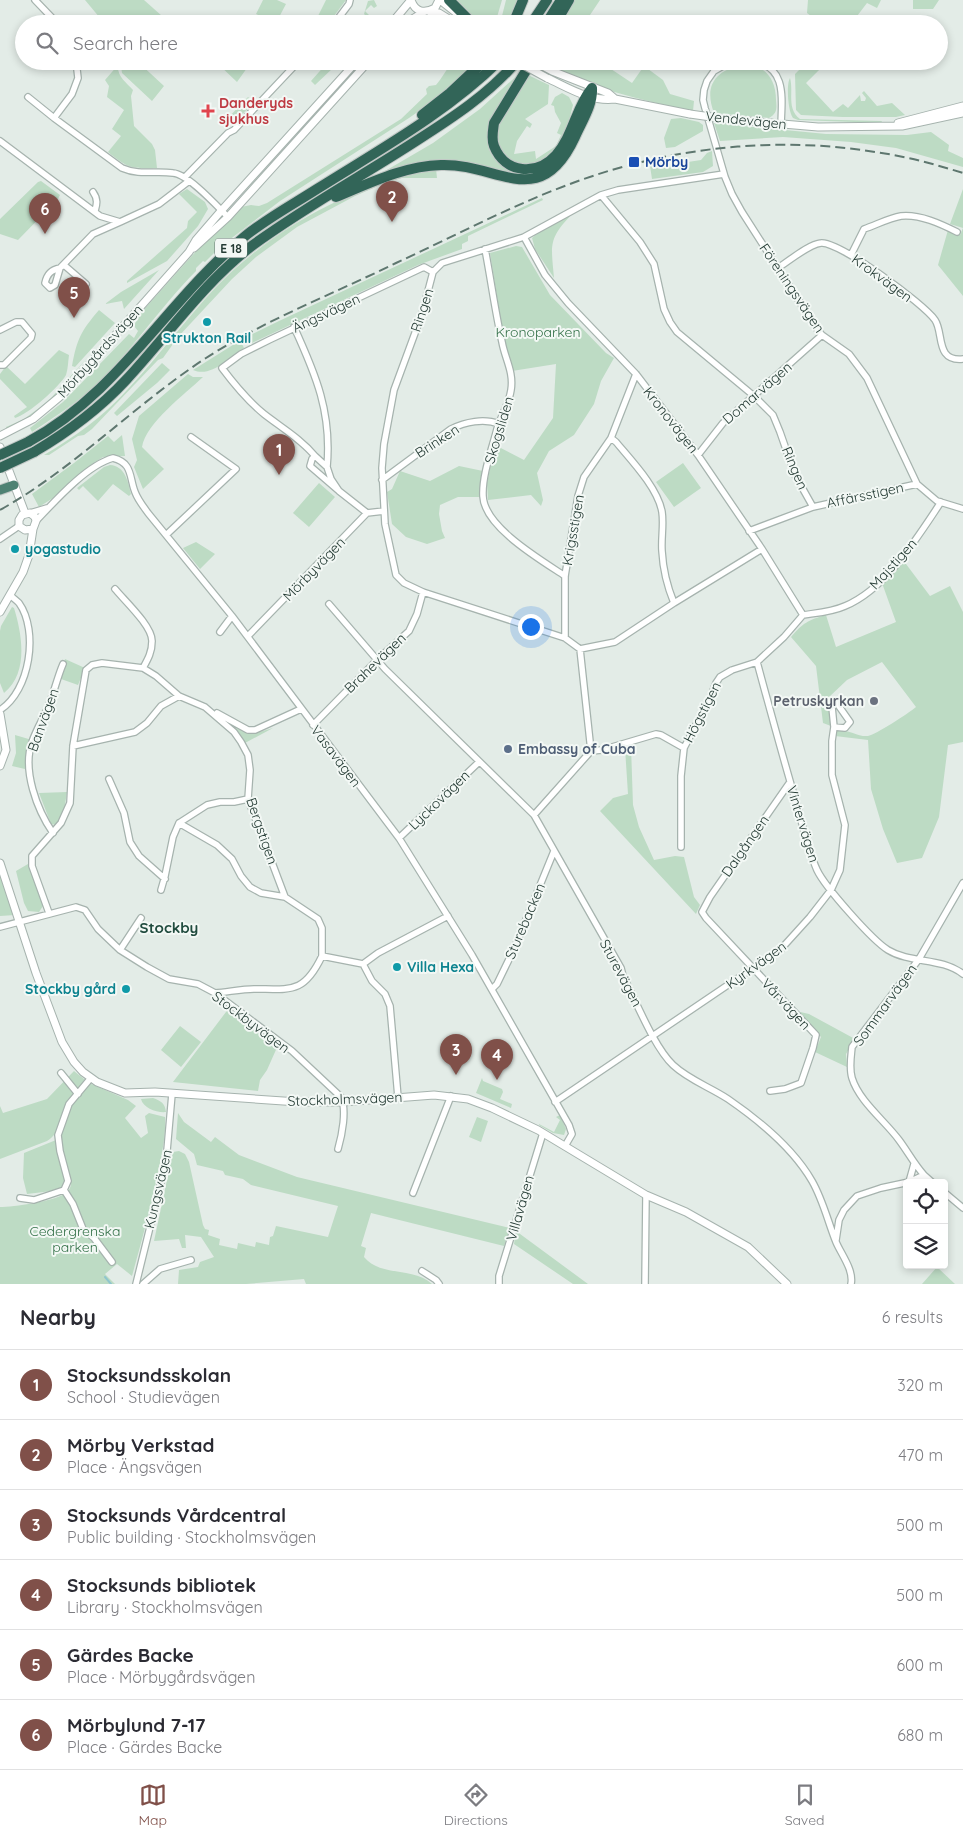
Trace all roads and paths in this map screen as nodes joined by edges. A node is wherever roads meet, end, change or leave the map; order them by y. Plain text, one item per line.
1 (35, 0) edge
2 (350, 0) edge
3 (411, 0) edge
4 (439, 0) edge
5 (448, 0) edge
6 (523, 0) edge
7 (547, 0) edge
8 (561, 0) edge
9 (569, 0) edge
10 (427, 12) junction
11 (49, 15) edge
12 (341, 15) edge
13 (398, 15) edge
14 (421, 15) edge
15 (442, 15) edge
16 (460, 15) edge
17 (463, 15) edge
18 (517, 15) edge
19 (537, 15) edge
20 (552, 15) edge
21 (560, 15) edge
22 (77, 70) edge
23 (291, 70) edge
24 (349, 70) edge
25 (361, 70) edge
26 (475, 70) edge
27 (489, 70) edge
28 (507, 70) edge
29 (527, 70) edge
30 (539, 70) edge
31 (544, 70) edge
32 (717, 70) edge
33 (771, 70) edge
34 (549, 74) junction
35 (590, 94) junction
36 (28, 98) dead end
37 (963, 106) edge
38 (963, 112) edge
39 (54, 118) junction
40 (781, 124) junction
41 (878, 126) junction
42 (398, 137) junction
43 (0, 141) edge
44 (724, 174) junction
45 (187, 179) junction
46 (94, 192) dead end
47 (601, 195) junction
48 (309, 209) junction
49 (221, 211) junction
50 (95, 212) junction
51 (228, 216) junction
52 (120, 222) junction
53 (957, 232) dead end
54 (524, 237) junction
55 (485, 249) junction
56 (189, 252) junction
57 (851, 254) junction
58 (778, 268) junction
59 (434, 272) junction
60 (86, 284) dead end
61 (294, 327) junction
62 (0, 330) edge
63 (822, 335) junction
64 (963, 359) edge
65 (0, 365) edge
66 (636, 374) junction
67 (754, 396) junction
68 (499, 424) junction
69 (0, 436) edge
70 (191, 437) dead end
71 (611, 438) junction
72 (0, 447) edge
73 (698, 454) junction
74 (0, 455) edge
75 (316, 456) junction
76 (327, 467) junction
77 (0, 468) edge
78 (382, 480) junction
79 (917, 484) junction
80 (14, 485) junction
81 (0, 490) edge
82 (339, 491) junction
83 (941, 502) junction
84 (813, 507) junction
85 (47, 508) junction
86 (963, 509) edge
87 (384, 511) junction
88 (27, 513) junction
89 (367, 513) junction
90 (36, 521) junction
91 (19, 526) junction
92 (33, 529) junction
93 (749, 531) junction
94 (166, 535) junction
95 (0, 539) edge
96 (762, 549) junction
97 (565, 576) junction
98 (115, 589) dead end
99 (423, 592) junction
100 (10, 595) junction
101 (674, 603) junction
102 (328, 604) dead end
103 (0, 612) edge
104 (232, 616) junction
105 (803, 616) junction
106 (220, 632) dead end
107 (248, 636) junction
108 (565, 638) junction
109 (580, 649) junction
110 (377, 660) junction
111 (757, 662) junction
112 (63, 664) dead end
113 (143, 668) junction
114 (178, 696) junction
115 (205, 707) junction
116 (302, 709) junction
117 (0, 710) edge
118 (0, 714) edge
119 (313, 725) junction
120 (834, 727) dead end
121 (3, 738) edge
122 (74, 746) junction
123 (684, 748) junction
124 (591, 751) junction
125 (478, 762) junction
126 (0, 766) edge
127 (109, 778) dead end
128 (790, 782) junction
129 (248, 799) junction
130 (534, 815) junction
131 (179, 823) junction
132 (53, 833) junction
133 (399, 838) junction
134 (680, 847) dead end
135 (554, 851) junction
136 (0, 863) edge
137 (165, 879) junction
138 (963, 883) edge
139 (161, 890) dead end
140 (831, 890) junction
141 (285, 896) junction
142 (702, 912) joint
143 (49, 914) junction
144 (448, 916) junction
145 (141, 918) dead end
146 (20, 922) junction
147 (0, 926) edge
148 (120, 950) junction
149 (322, 956) junction
150 (919, 959) junction
151 (362, 964) junction
152 (752, 969) junction
153 (963, 974) edge
154 (492, 989) junction
155 (215, 993) junction
156 (654, 1036) junction
157 (61, 1073) dead end
158 (90, 1079) junction
159 (770, 1091) dead end
160 (78, 1094) junction
161 (172, 1094) junction
162 (451, 1096) junction
163 (398, 1097) junction
164 (343, 1102) junction
165 (556, 1102) junction
166 (543, 1133) junction
167 (565, 1146) junction
168 (338, 1149) dead end
169 (914, 1164) junction
170 (924, 1175) junction
171 (910, 1179) edge
172 (915, 1179) edge
173 (928, 1179) edge
174 (903, 1183) edge
175 (64, 1190) junction
176 (413, 1193) dead end
177 (646, 1195) junction
178 (948, 1195) edge
179 (20, 1198) dead end
180 (963, 1208) edge
181 (836, 1242) junction
182 (191, 1260) dead end
183 (112, 1262) dead end
184 (422, 1270) dead end
185 (136, 1284) edge
186 (143, 1284) edge
187 (439, 1284) edge
188 (499, 1284) edge
189 (645, 1284) edge
190 (787, 1284) edge
191 (851, 1284) edge

1 - 11 street
2 - 12 street
3 - 10 street
3 - 13 street
4 - 10 street
4 - 16 street
5 - 17 highway
6 - 18 highway
7 - 19 highway
8 - 20 highway
9 - 21 highway
10 - 14 street
10 - 15 street
22 - 39 street
23 - 45 street
24 - 49 street, Mörbygårdsvägen
25 - 51 street, Mörbygårdsvägen
26 - 42 highway
27 - 42 highway, E 18
28 - 48 highway, E 18
29 - 35 highway
30 - 34 street, Vendevägen, bridge
31 - 34 street, Vendevägen
32 - 44 street, Föreningsvägen
33 - 40 street
34 - 35 street, Vendevägen
35 - 40 street, Vendevägen, bridge
35 - 48 highway
36 - 39 street
37 - 41 street, Vendevägen
38 - 41 street, Vendevägen
39 - 45 street
40 - 41 street, Vendevägen
42 - 74 highway, E 18, bridge
43 - 50 street
44 - 47 street
44 - 58 street, Föreningsvägen
45 - 49 street
45 - 52 street
46 - 50 street
47 - 54 street, Ringen
47 - 67 street, Ringen
48 - 77 highway, E 18, bridge
49 - 51 street
49 - 56 street, Mörbygårdsvägen
50 - 52 street
51 - 56 street, Mörbygårdsvägen
52 - 60 street
53 - 57 street
54 - 55 street, Ringen
54 - 66 street, Kronovägen
55 - 59 street, Ringen
55 - 68 street, Skogsliden
56 - 69 street, Mörbygårdsvägen
57 - 58 street, Krokvägen
57 - 64 street, Krokvägen
58 - 63 street, Föreningsvägen
59 - 61 street, Ängsvägen
59 - 78 street, Ringen
61 - 75 street, Ängsvägen
61 - 76 street
62 - 65 street
63 - 67 street, Domarvägen
63 - 79 street, Föreningsvägen
66 - 71 street, Krigsstigen
66 - 73 street, Kronovägen
67 - 73 street, Domarvägen
67 - 84 street, Ringen
68 - 78 street, Brinken
68 - 97 street, Skogsliden
70 - 94 street
71 - 97 street, Krigsstigen
71 - 101 street
72 - 80 street
73 - 93 street, Kronovägen
75 - 76 street
75 - 82 street
76 - 82 street
78 - 87 street, Ringen
79 - 83 street, Föreningsvägen
79 - 84 street, Affärsstigen
80 - 81 highway
80 - 88 street
82 - 89 street
83 - 86 street, Föreningsvägen
83 - 105 street, Majstigen
84 - 93 street, Ringen
85 - 88 street, Vasavägen
85 - 90 street, Vasavägen
85 - 94 street, Vasavägen
87 - 89 street
87 - 99 street, Ringen
88 - 90 street
88 - 91 street
89 - 107 street, Mörbyvägen
90 - 92 street
91 - 92 street
91 - 95 street
92 - 100 street
93 - 96 street, Kronovägen
94 - 104 street, Vasavägen
96 - 101 street
96 - 105 street, Kronovägen
97 - 108 street, Krigsstigen
98 - 113 street
99 - 108 street, Ringen
99 - 110 street, Brahevägen
100 - 103 street
100 - 117 street
101 - 109 street
102 - 110 street, Sturevägen
104 - 106 street
104 - 107 street, Vasavägen
105 - 111 street
107 - 116 street, Vasavägen
108 - 109 street, Ringen
109 - 124 street
110 - 119 street, Brahevägen
110 - 125 street, Sturevägen
111 - 123 street, Högstigen
111 - 128 street, Vintervägen
112 - 132 street, Banvägen
113 - 114 street
113 - 122 street
114 - 115 street, Bergstigen
114 - 122 street
115 - 116 street
115 - 129 street, Bergstigen
116 - 119 street, Vasavägen
118 - 121 street
119 - 133 street, Vasavägen
120 - 140 street, Kyrkvägen
121 - 126 street
122 - 132 street
123 - 124 street
123 - 134 street, Högstigen
124 - 130 street
125 - 130 street, Sturevägen
125 - 133 street, Lyckovägen
127 - 137 street
128 - 140 street, Vintervägen
128 - 142 street, Dalgången
129 - 131 street
129 - 141 street, Bergstigen
130 - 135 street, Sturevägen
131 - 137 street
131 - 141 street
132 - 143 street
133 - 144 street, Vasavägen
135 - 154 street, Sturebacken
135 - 156 street, Sturevägen
136 - 146 street, Stockholmsvägen
137 - 139 street
138 - 150 street, Sommarvägen
140 - 150 street, Vintervägen
140 - 152 street, Kyrkvägen
141 - 149 street
142 - 152 street, Vårvägen
143 - 146 street, Stockbyvägen
143 - 148 street, Stockbyvägen
144 - 151 street
144 - 154 street, Vasavägen
145 - 148 street
146 - 147 street, Stockbyvägen
146 - 158 street, Stockholmsvägen
148 - 155 street, Stockbyvägen
149 - 151 street
149 - 155 street
150 - 153 street, Vintervägen
150 - 169 street, Sommarvägen
151 - 163 street
152 - 156 street, Kyrkvägen
152 - 159 street, Vårvägen
154 - 165 street, Vasavägen
155 - 164 street, Stockbyvägen
156 - 165 street, Kyrkvägen
156 - 181 street, Sturevägen
157 - 160 street
158 - 160 street
158 - 161 street, Stockholmsvägen
160 - 175 street
161 - 164 street, Stockholmsvägen
161 - 185 street, Kungsvägen
162 - 163 street, Stockholmsvägen
162 - 166 street, Stockholmsvägen
162 - 176 street
163 - 164 street, Stockholmsvägen
164 - 168 street
165 - 167 street, Vasavägen
166 - 167 street, Stockholmsvägen
166 - 188 street, Villavägen
167 - 177 street, Stockholmsvägen
169 - 170 street, Sommarvägen
169 - 171 street
170 - 172 street
170 - 173 street, Sommarvägen
174 - 181 street
175 - 179 street
175 - 183 street
177 - 189 street
177 - 190 street, Stockholmsvägen
178 - 180 street
181 - 191 street, Sturevägen
182 - 186 street
184 - 187 street

